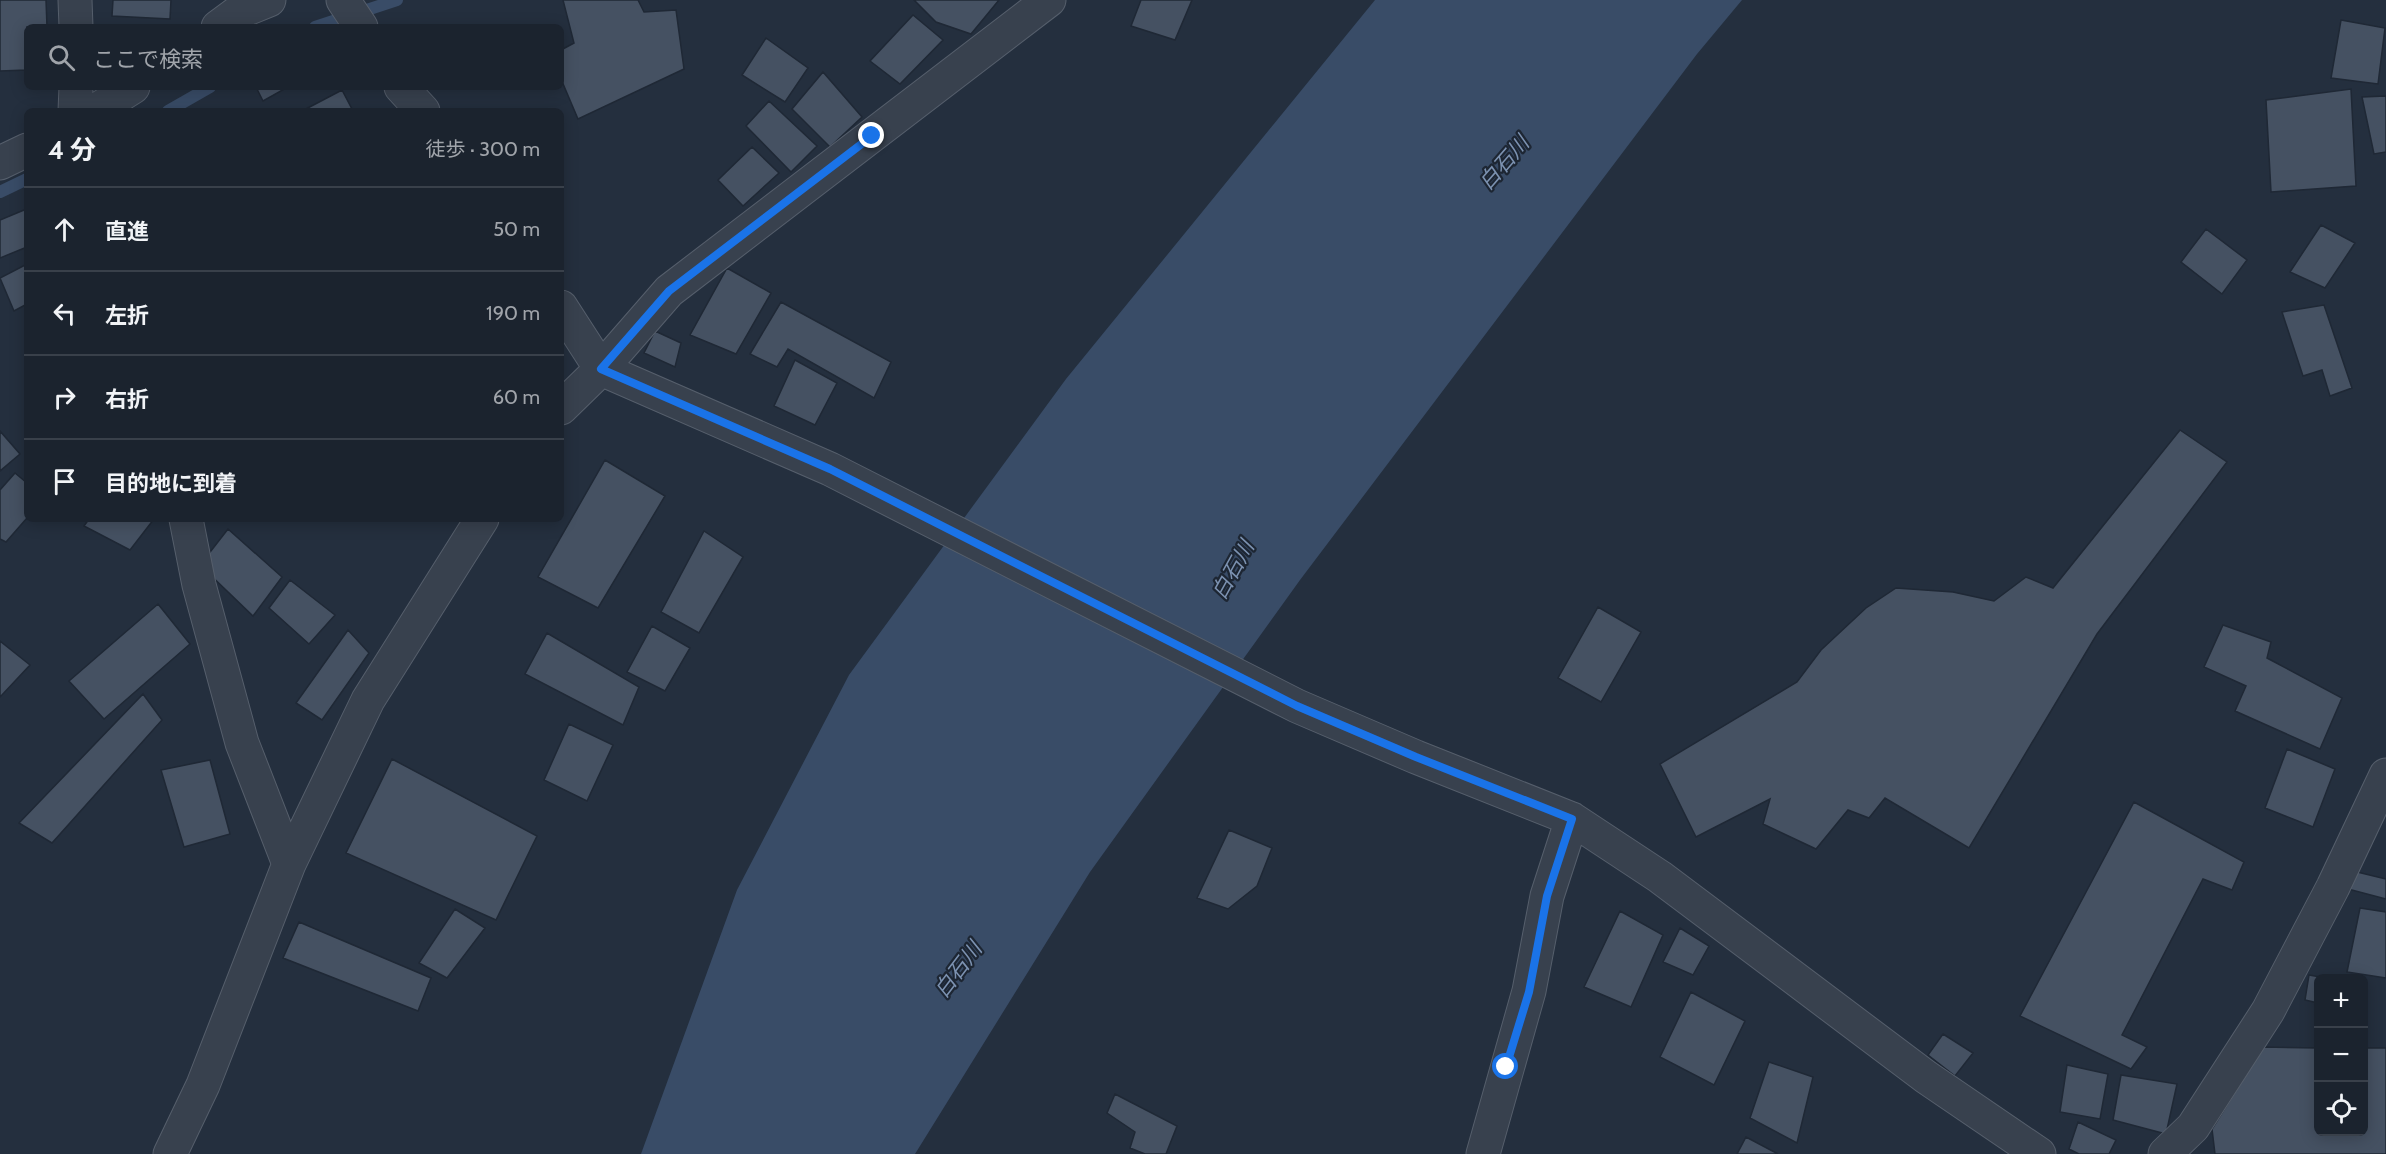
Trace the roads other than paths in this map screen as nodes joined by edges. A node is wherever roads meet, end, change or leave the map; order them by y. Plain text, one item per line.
1 (75, 0) edge
2 (269, 0) edge
3 (344, 0) edge
4 (1049, 0) edge
5 (76, 24) edge
6 (222, 24) edge
7 (359, 24) edge
8 (76, 90) edge
9 (128, 90) edge
10 (404, 90) edge
11 (75, 108) edge
12 (100, 108) edge
13 (420, 108) edge
14 (24, 151) edge
15 (0, 163) edge
16 (564, 312) edge
17 (601, 369) junction
18 (564, 405) edge
19 (187, 522) edge
20 (480, 522) edge
21 (2386, 774) edge
22 (1572, 819) junction
23 (289, 864) junction
24 (170, 1154) edge
25 (1483, 1154) edge
26 (2039, 1154) edge
27 (2164, 1154) edge

1 - 5 street
2 - 6 street
3 - 7 street
4 - 17 street
8 - 11 street
9 - 12 street
10 - 13 street
14 - 15 street
16 - 17 street
17 - 18 street
17 - 22 street
19 - 23 street
20 - 23 street
21 - 27 street
22 - 25 street
22 - 26 street
23 - 24 street

